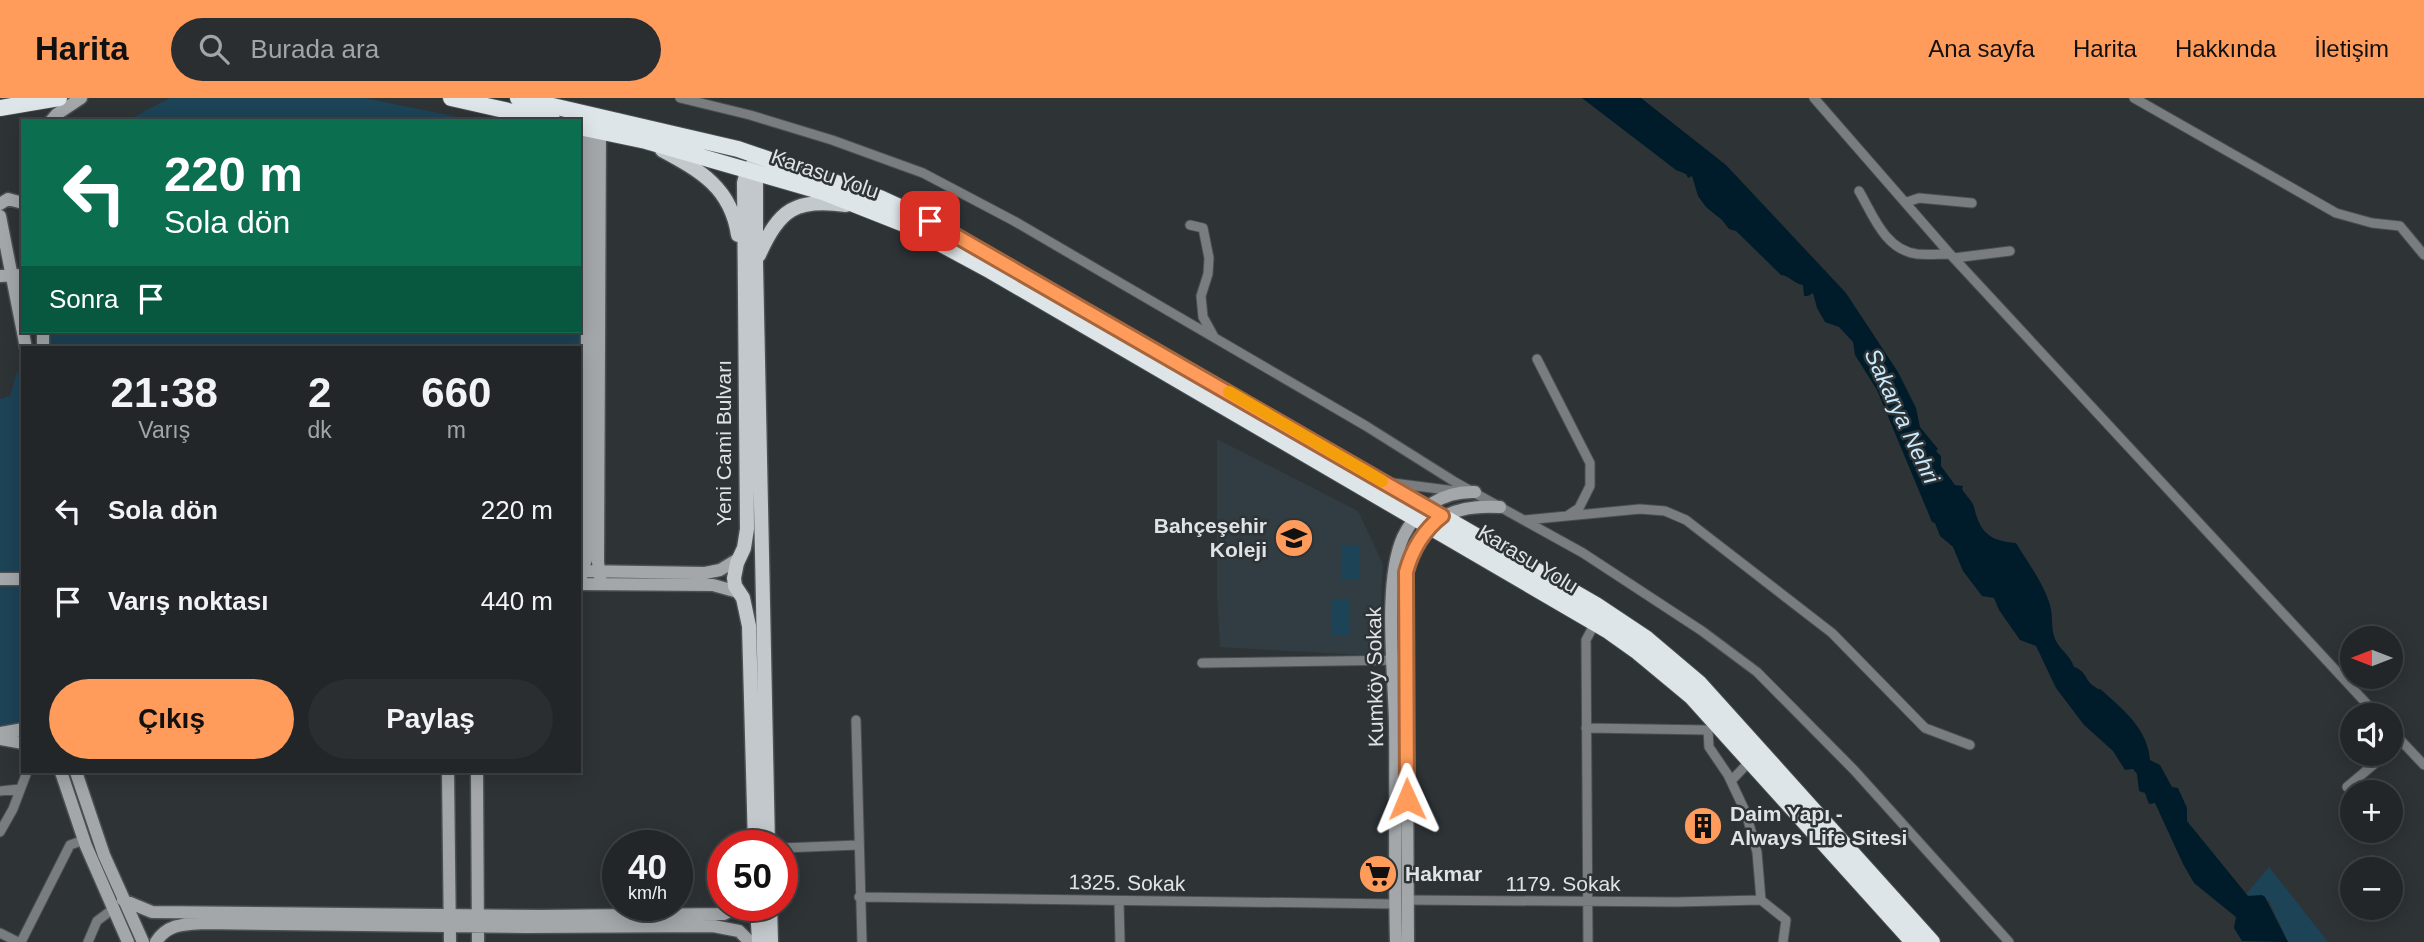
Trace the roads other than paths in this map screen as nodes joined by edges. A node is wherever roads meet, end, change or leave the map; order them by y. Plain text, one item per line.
1 (59, 98) edge
2 (81, 98) edge
3 (451, 98) edge
4 (518, 98) edge
5 (680, 98) edge
6 (705, 98) edge
7 (1814, 98) edge
8 (2134, 98) edge
9 (713, 106) junction
10 (0, 108) edge
11 (53, 119) edge
12 (544, 119) edge
13 (589, 129) edge
14 (646, 141) junction
15 (756, 166) junction
16 (1859, 191) dead end
17 (21, 202) edge
18 (1907, 202) junction
19 (1972, 202) dead end
20 (0, 204) edge
21 (866, 208) junction
22 (0, 216) edge
23 (1190, 225) dead end
24 (3, 251) edge
25 (2010, 251) dead end
26 (2424, 255) edge
27 (1952, 256) junction
28 (750, 267) junction
29 (11, 276) edge
30 (21, 324) edge
31 (1214, 338) junction
32 (1536, 359) dead end
33 (1381, 480) junction
34 (1457, 491) junction
35 (1475, 492) junction
36 (1500, 507) junction
37 (1566, 516) junction
38 (1429, 517) junction
39 (1523, 520) junction
40 (738, 559) junction
41 (581, 574) edge
42 (762, 574) junction
43 (581, 577) edge
44 (601, 578) junction
45 (0, 579) edge
46 (21, 579) edge
47 (738, 592) junction
48 (1595, 623) junction
49 (1399, 660) junction
50 (1202, 663) dead end
51 (2366, 703) edge
52 (856, 720) dead end
53 (1709, 724) junction
54 (1586, 728) junction
55 (21, 729) edge
56 (0, 733) edge
57 (0, 739) edge
58 (21, 743) edge
59 (2403, 743) edge
60 (1970, 744) dead end
61 (1750, 761) junction
62 (2424, 765) edge
63 (2372, 766) edge
64 (27, 773) edge
65 (61, 773) edge
66 (76, 773) edge
67 (448, 773) edge
68 (477, 773) edge
69 (2356, 780) edge
70 (1731, 781) junction
71 (20, 789) junction
72 (0, 791) edge
73 (755, 830) edge
74 (768, 830) edge
75 (0, 832) edge
76 (84, 840) junction
77 (858, 845) junction
78 (798, 847) edge
79 (859, 897) junction
80 (1409, 900) junction
81 (1761, 900) junction
82 (1119, 901) junction
83 (1588, 902) junction
84 (118, 904) junction
85 (1395, 904) junction
86 (707, 915) edge
87 (450, 920) junction
88 (478, 921) junction
89 (758, 921) edge
90 (770, 921) edge
91 (0, 933) edge
92 (20, 942) edge
93 (88, 942) edge
94 (128, 942) edge
95 (143, 942) edge
96 (156, 942) edge
97 (450, 942) edge
98 (478, 942) edge
99 (750, 942) edge
100 (759, 942) edge
101 (771, 942) edge
102 (862, 942) edge
103 (1120, 942) edge
104 (1396, 942) edge
105 (1408, 942) edge
106 (1588, 942) edge
107 (1783, 942) edge
108 (1913, 942) edge
109 (1932, 942) edge
110 (2010, 942) edge

1 - 10 highway
2 - 11 street
3 - 12 highway
4 - 15 highway, Karasu Yolu
5 - 9 street
6 - 9 street
7 - 18 street
8 - 26 street
9 - 31 street
13 - 14 highway, Karasu Yolu
13 - 41 street
13 - 44 street
14 - 15 highway, Karasu Yolu
14 - 28 main road
15 - 21 highway, Karasu Yolu
15 - 28 main road, Yeni Cami Bulvarı
15 - 33 highway
16 - 27 street
17 - 20 street
18 - 19 street
18 - 27 street
21 - 28 main road
21 - 38 highway, Karasu Yolu
22 - 24 street
23 - 31 street
24 - 29 street
25 - 27 street
27 - 51 street
28 - 40 main road, Yeni Cami Bulvarı
28 - 42 main road, Yeni Cami Bulvarı
29 - 30 street
31 - 35 street
32 - 37 street
33 - 34 street
33 - 38 highway
34 - 35 street
34 - 38 street
35 - 36 street
36 - 38 street
36 - 39 street
37 - 39 street
37 - 60 street
38 - 48 highway, Karasu Yolu
38 - 49 street, Kumköy Sokak
38 - 109 highway
39 - 110 street
40 - 42 main road
40 - 44 street
40 - 47 main road, Yeni Cami Bulvarı
42 - 47 main road
42 - 74 main road, Yeni Cami Bulvarı
43 - 44 street
44 - 47 street
45 - 46 street
47 - 73 main road, Yeni Cami Bulvarı
48 - 53 highway, Karasu Yolu
48 - 54 street
49 - 50 street
49 - 80 street, Kumköy Sokak
49 - 85 street, Kumköy Sokak
52 - 77 street
53 - 54 street
53 - 61 highway, Karasu Yolu
53 - 70 street
54 - 83 street
55 - 56 street
57 - 58 street
59 - 62 street
61 - 70 street
61 - 108 highway, Karasu Yolu
63 - 69 street
64 - 71 street
65 - 76 street
66 - 84 street
67 - 87 street
68 - 88 street
70 - 81 street
71 - 72 street
71 - 75 street
76 - 84 street
76 - 92 street
77 - 78 street
77 - 79 street
79 - 82 street, 1325. Sokak
79 - 102 street
80 - 83 street, 1179. Sokak
80 - 105 street, Kumköy Sokak
81 - 83 street, 1179. Sokak
81 - 107 street
82 - 85 street, 1325. Sokak
82 - 103 street
83 - 106 street
84 - 87 street
84 - 93 street
84 - 94 street
84 - 95 street
85 - 104 street, Kumköy Sokak
86 - 88 street
87 - 88 street
87 - 96 street
87 - 97 street
88 - 98 street
88 - 99 street
89 - 100 main road
90 - 101 main road
91 - 92 street

